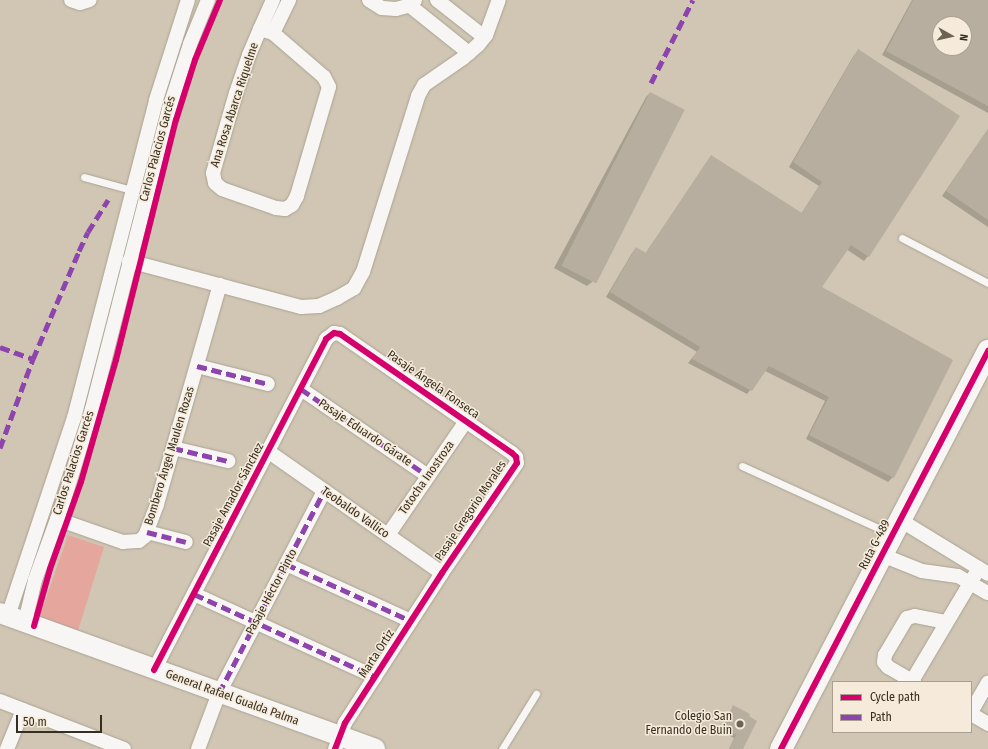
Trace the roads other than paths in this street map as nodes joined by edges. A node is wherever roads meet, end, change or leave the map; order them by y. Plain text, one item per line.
1 (71, 0) edge
2 (90, 0) edge
3 (188, 0) edge
4 (208, 0) edge
5 (273, 0) edge
6 (289, 0) edge
7 (368, 0) edge
8 (437, 0) edge
9 (499, 0) edge
10 (412, 3) edge
11 (260, 29) junction
12 (273, 33) junction
13 (484, 37) junction
14 (469, 53) junction
15 (84, 177) dead end
16 (132, 190) junction
17 (902, 238) dead end
18 (129, 261) junction
19 (988, 283) edge
20 (220, 285) junction
21 (104, 298) junction
22 (119, 302) junction
23 (334, 333) joint
24 (988, 351) edge
25 (197, 366) junction
26 (268, 384) dead end
27 (301, 389) junction
28 (466, 421) junction
29 (173, 448) junction
30 (269, 452) junction
31 (516, 460) joint
32 (228, 461) dead end
33 (742, 466) dead end
34 (428, 476) junction
35 (324, 491) junction
36 (57, 519) junction
37 (896, 527) junction
38 (147, 532) junction
39 (388, 535) junction
40 (186, 542) dead end
41 (882, 555) junction
42 (286, 564) junction
43 (983, 571) edge
44 (442, 573) junction
45 (971, 582) junction
46 (988, 593) edge
47 (194, 594) junction
48 (11, 617) edge
49 (411, 621) junction
50 (946, 622) junction
51 (256, 623) junction
52 (154, 670) junction
53 (375, 677) junction
54 (913, 681) edge
55 (988, 683) edge
56 (219, 693) junction
57 (536, 694) dead end
58 (0, 701) edge
59 (23, 710) junction
60 (972, 711) edge
61 (972, 714) edge
62 (988, 724) edge
63 (337, 742) edge
64 (7, 749) edge
65 (124, 749) edge
66 (198, 749) edge
67 (375, 749) edge
68 (502, 749) edge
69 (781, 749) edge

1 - 2 street
3 - 16 street, Carlos Palacios Garcés
4 - 18 street, Carlos Palacios Garcés
5 - 11 street, Ana Rosa Abarca Riquelme
6 - 12 street, Ana Rosa Abarca Riquelme
7 - 10 street
8 - 13 street
9 - 13 street
10 - 14 street
11 - 12 street, Ana Rosa Abarca Riquelme
11 - 12 street, Ana Rosa Abarca Riquelme
13 - 14 street
14 - 20 street
15 - 16 lane
16 - 21 street, Carlos Palacios Garcés
17 - 19 lane
18 - 20 street
18 - 22 street, Carlos Palacios Garcés
20 - 25 street, Bombero Ángel Maulen Rozas
21 - 22 street
21 - 48 street, Carlos Palacios Garcés
22 - 36 street, Carlos Palacios Garcés
23 - 27 street, Pasaje Amador Sánchez
23 - 28 street, Pasaje Ángela Fonseca
24 - 37 main road, Ruta G-489
25 - 26 street
25 - 29 street, Bombero Ángel Maulen Rozas
27 - 30 street, Pasaje Amador Sánchez
27 - 34 street, Pasaje Eduardo Gárate
28 - 31 street, Pasaje Ángela Fonseca
28 - 34 street, Totocha Inostroza
29 - 32 street
29 - 38 street, Bombero Ángel Maulen Rozas
30 - 35 street, Teobaldo Vallico
30 - 47 street, Pasaje Amador Sánchez
31 - 44 street, Pasaje Gregorio Morales
33 - 37 lane
34 - 39 street, Totocha Inostroza
35 - 39 street, Teobaldo Vallico
35 - 42 street, Pasaje Héctor Pinto
36 - 38 street, Bombero Ángel Maulen Rozas
36 - 48 street, Carlos Palacios Garcés
37 - 41 main road, Ruta G-489
37 - 43 street
38 - 40 street
39 - 44 street, Teobaldo Vallico
41 - 45 street
41 - 69 main road, Ruta G-489
42 - 49 street
42 - 51 street, Pasaje Héctor Pinto
43 - 45 street
44 - 49 street, Marta Ortiz
45 - 46 street
45 - 50 street
47 - 51 street
47 - 52 street, Pasaje Amador Sánchez
48 - 52 main road, General Rafael Gualda Palma
49 - 53 street, Marta Ortiz
50 - 54 street
50 - 54 street
51 - 53 street
51 - 56 street, Pasaje Héctor Pinto
52 - 56 main road, General Rafael Gualda Palma
53 - 63 street, Marta Ortiz
55 - 60 street
56 - 63 main road, General Rafael Gualda Palma
56 - 66 street, Pasaje Héctor Pinto
57 - 68 lane
58 - 59 street
59 - 64 street
59 - 65 street
61 - 62 street
63 - 67 main road, General Rafael Gualda Palma

